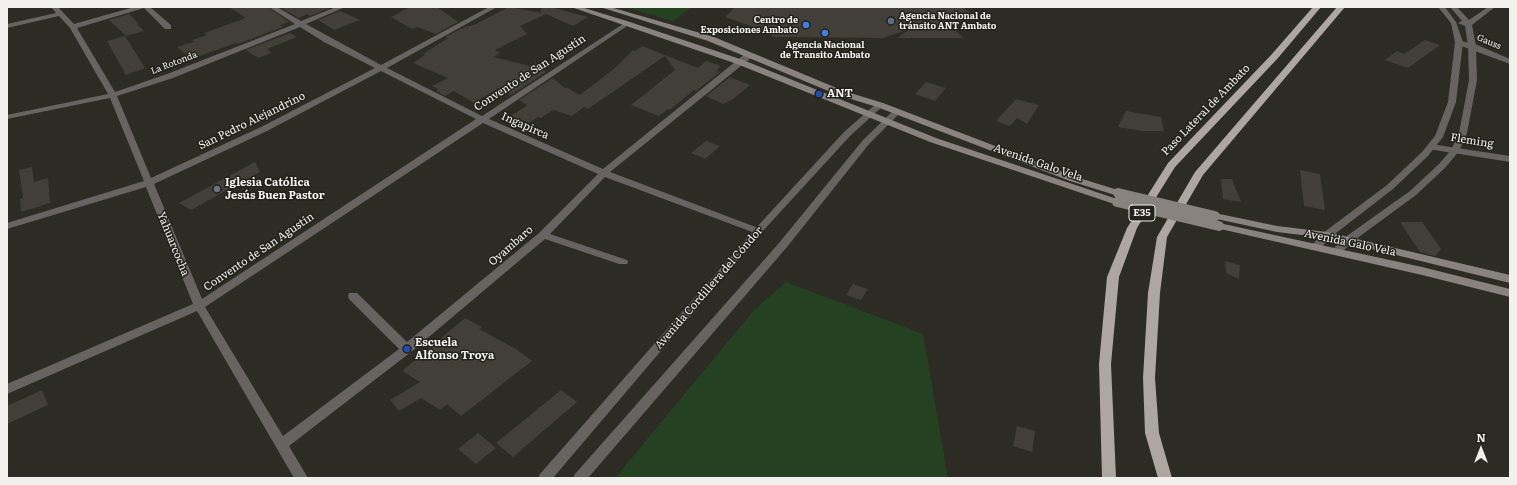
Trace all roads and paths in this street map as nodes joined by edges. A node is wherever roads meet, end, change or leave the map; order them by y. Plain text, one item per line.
1 (141, 7) edge
2 (146, 7) edge
3 (272, 7) edge
4 (342, 7) edge
5 (494, 7) edge
6 (574, 7) edge
7 (603, 7) edge
8 (1317, 7) edge
9 (1341, 7) edge
10 (1441, 7) edge
11 (1453, 7) edge
12 (1492, 7) edge
13 (56, 11) edge
14 (1454, 22) junction
15 (302, 24) junction
16 (628, 24) junction
17 (1468, 24) junction
18 (7, 26) edge
19 (72, 27) junction
20 (168, 28) dead end
21 (1459, 42) junction
22 (1472, 46) junction
23 (749, 55) junction
24 (740, 62) junction
25 (1510, 62) edge
26 (381, 68) junction
27 (113, 95) junction
28 (880, 105) junction
29 (897, 112) junction
30 (869, 114) junction
31 (7, 116) edge
32 (482, 119) junction
33 (887, 122) junction
34 (1431, 147) junction
35 (1455, 151) junction
36 (1510, 159) edge
37 (604, 173) junction
38 (148, 183) junction
39 (1117, 197) junction
40 (7, 226) edge
41 (758, 231) junction
42 (543, 235) junction
43 (1328, 235) junction
44 (1348, 240) junction
45 (1314, 248) junction
46 (1336, 252) junction
47 (622, 262) dead end
48 (1510, 279) edge
49 (1510, 293) edge
50 (353, 296) dead end
51 (199, 306) junction
52 (407, 349) junction
53 (7, 390) edge
54 (281, 445) junction
55 (300, 478) edge
56 (545, 478) edge
57 (580, 478) edge
58 (1109, 478) edge
59 (1165, 478) edge

1 - 19 street
2 - 20 street
3 - 15 street, Ingapirca
4 - 15 street, La Rotonda
5 - 26 street, San Pedro Alejandrino
6 - 16 main road, Avenida Galo Vela
7 - 23 main road, Avenida Galo Vela
8 - 58 highway, Paso Lateral de Ambato / E35
9 - 59 highway, E35
10 - 14 street
11 - 17 street
12 - 17 street
13 - 18 street
13 - 19 street, Yahuarcocha
14 - 17 street
14 - 21 street
15 - 26 street, Ingapirca
15 - 27 street, La Rotonda
16 - 24 main road, Avenida Galo Vela
16 - 32 street, Convento de San Agustín
17 - 22 street
19 - 27 street, Yahuarcocha
21 - 22 street, Gauss
21 - 34 street
22 - 25 street, Gauss
22 - 35 street
23 - 24 street, Oyambaro
23 - 28 main road, Avenida Galo Vela
24 - 30 main road, Avenida Galo Vela
24 - 37 street, Oyambaro
26 - 32 street, Ingapirca
26 - 38 street, San Pedro Alejandrino
27 - 31 street, La Rotonda
27 - 38 street, Yahuarcocha
28 - 29 main road, Avenida Galo Vela
28 - 30 street, Avenida Cordillera del Cóndor
29 - 33 street
29 - 39 main road, Avenida Galo Vela
30 - 33 main road, Avenida Galo Vela
30 - 41 street, Avenida Cordillera del Cóndor
32 - 37 street, Ingapirca
32 - 51 street, Convento de San Agustín
33 - 39 main road, Avenida Galo Vela
33 - 57 street
34 - 35 street, Fleming
34 - 43 street
35 - 36 street, Fleming
35 - 44 street
37 - 41 street, Ingapirca
37 - 42 street, Oyambaro
38 - 40 street, San Pedro Alejandrino
38 - 51 street, Yahuarcocha
39 - 43 main road, Avenida Galo Vela, bridge
39 - 45 main road, Avenida Galo Vela, bridge
41 - 56 street, Avenida Cordillera del Cóndor
42 - 47 street
42 - 52 street, Oyambaro
43 - 44 main road, Avenida Galo Vela
43 - 45 street
44 - 46 street
44 - 48 main road, Avenida Galo Vela
45 - 46 main road, Avenida Galo Vela
46 - 49 main road, Avenida Galo Vela
50 - 52 street
51 - 53 street, Convento de San Agustín
51 - 54 street, Yahuarcocha
52 - 54 street, Oyambaro
54 - 55 street, Yahuarcocha

